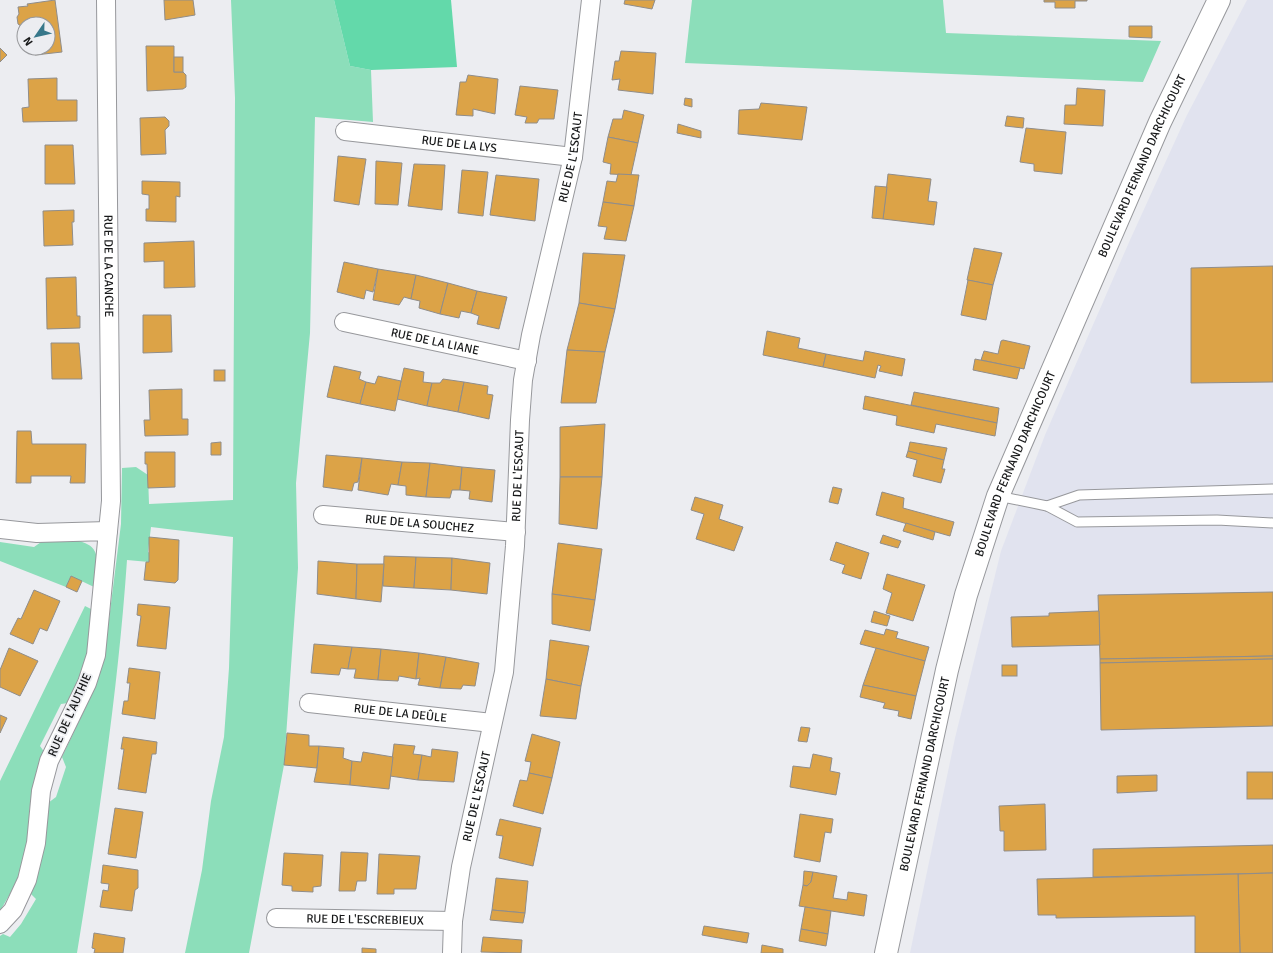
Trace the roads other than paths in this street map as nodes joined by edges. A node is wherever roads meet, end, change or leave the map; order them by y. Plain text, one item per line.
1 (106, 0) edge
2 (591, 0) edge
3 (1219, 0) edge
4 (345, 131) dead end
5 (573, 157) junction
6 (344, 322) dead end
7 (527, 361) junction
8 (1273, 489) edge
9 (998, 496) junction
10 (1046, 506) junction
11 (323, 515) dead end
12 (1273, 523) edge
13 (0, 529) edge
14 (108, 531) junction
15 (516, 532) junction
16 (309, 703) dead end
17 (492, 724) junction
18 (276, 918) dead end
19 (453, 921) junction
20 (0, 924) edge
21 (452, 953) edge
22 (886, 953) edge

1 - 14 street, RUE DE LA CANCHE
2 - 5 street, RUE DE L'ESCAUT
3 - 9 main road, BOULEVARD FERNAND DARCHICOURT
4 - 5 street, RUE DE LA LYS
5 - 7 street, RUE DE L'ESCAUT
6 - 7 street, RUE DE LA LIANE
7 - 15 street, RUE DE L'ESCAUT
8 - 10 lane
9 - 10 lane
9 - 22 main road, BOULEVARD FERNAND DARCHICOURT
10 - 12 lane
11 - 15 street, RUE DE LA SOUCHEZ
13 - 14 street
14 - 20 street, RUE DE L'AUTHIE
15 - 17 street, RUE DE L'ESCAUT
16 - 17 street, RUE DE LA DEÛLE
17 - 19 street, RUE DE L'ESCAUT
18 - 19 street, RUE DE L'ESCREBIEUX
19 - 21 street, RUE DE L'ESCAUT

